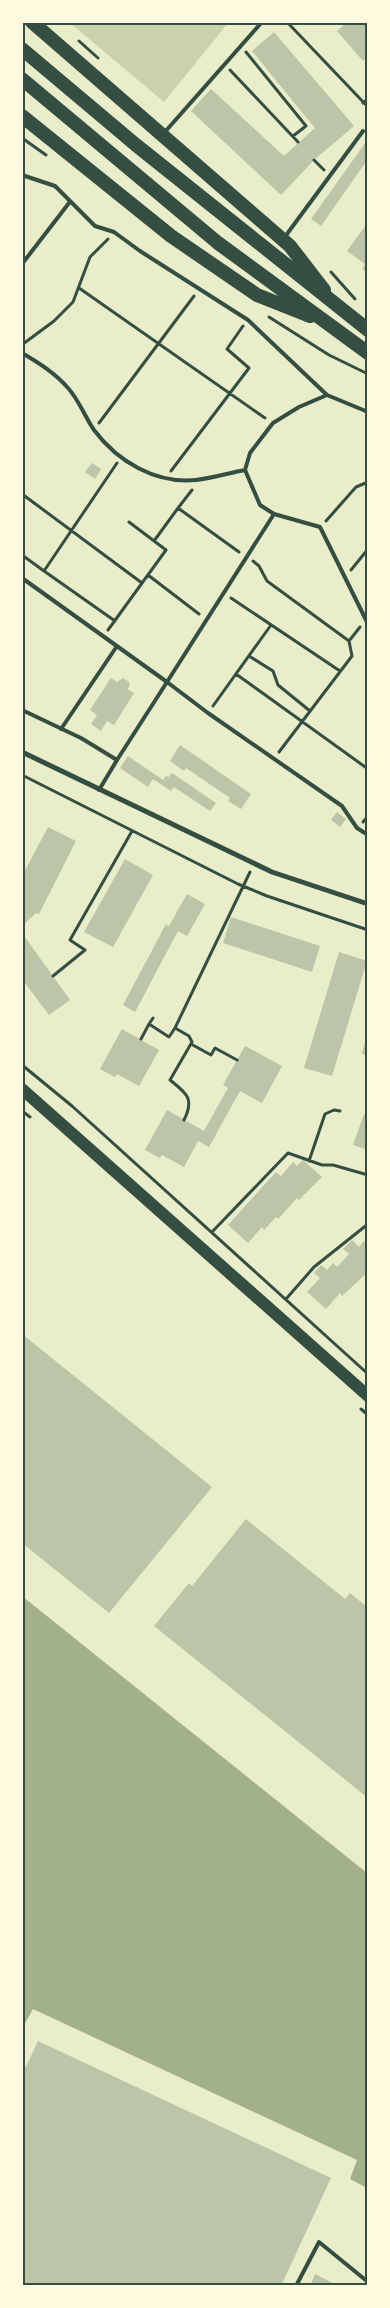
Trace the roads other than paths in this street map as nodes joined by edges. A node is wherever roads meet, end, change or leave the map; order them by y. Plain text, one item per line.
1 (32, 22) edge
2 (262, 22) edge
3 (22, 49) edge
4 (22, 79) edge
5 (22, 116) edge
6 (363, 131) dead end
7 (162, 134) junction
8 (22, 175) edge
9 (69, 203) junction
10 (283, 239) junction
11 (22, 264) edge
12 (338, 308) junction
13 (327, 322) junction
14 (368, 330) edge
15 (22, 353) edge
16 (368, 353) edge
17 (327, 396) junction
18 (368, 412) edge
19 (245, 470) junction
20 (274, 514) junction
21 (22, 578) edge
22 (366, 622) edge
23 (117, 646) junction
24 (167, 682) junction
25 (22, 710) edge
26 (61, 729) junction
27 (22, 752) edge
28 (117, 760) junction
29 (99, 790) junction
30 (368, 836) edge
31 (368, 904) edge
32 (22, 1089) edge
33 (368, 1396) edge
34 (368, 2282) edge
35 (296, 2286) edge

1 - 7 highway
2 - 7 lane
3 - 12 highway
4 - 13 highway
5 - 13 highway
6 - 10 lane
7 - 10 highway
8 - 9 lane
9 - 11 lane
9 - 17 lane
10 - 12 highway
12 - 14 highway
13 - 16 highway
15 - 19 lane
17 - 18 lane
17 - 19 lane
19 - 20 lane
20 - 22 lane
20 - 24 lane
21 - 23 lane
23 - 24 lane
23 - 26 lane
24 - 28 lane
24 - 30 lane
25 - 26 lane
26 - 28 lane
27 - 29 street
28 - 29 lane
29 - 31 street
32 - 33 main road
34 - 35 lane

